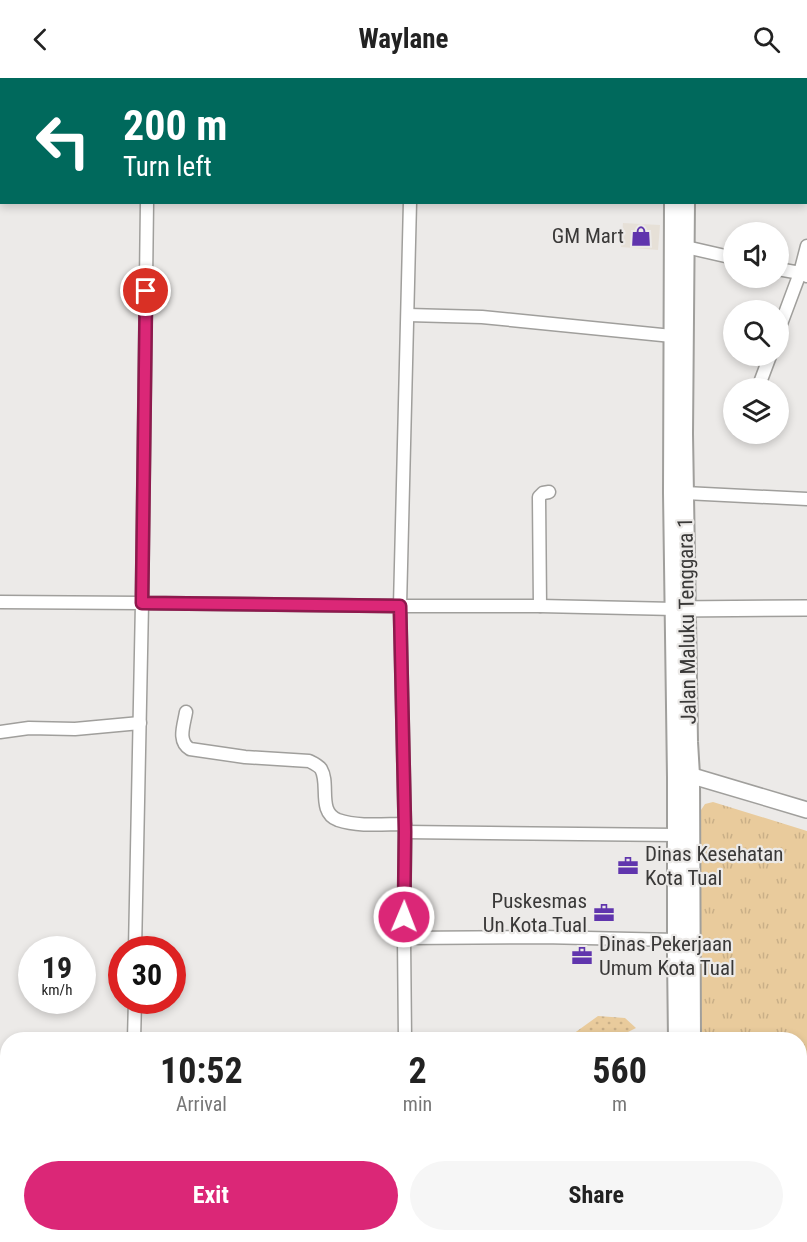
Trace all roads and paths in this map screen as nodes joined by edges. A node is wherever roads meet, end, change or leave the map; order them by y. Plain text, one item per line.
1 (147, 204) edge
2 (410, 204) edge
3 (673, 204) edge
4 (686, 204) edge
5 (807, 246) edge
6 (686, 247) junction
7 (723, 255) edge
8 (803, 275) edge
9 (789, 307) edge
10 (408, 315) junction
11 (672, 336) junction
12 (549, 492) dead end
13 (685, 494) junction
14 (807, 499) edge
15 (0, 602) edge
16 (142, 603) junction
17 (400, 606) junction
18 (540, 606) junction
19 (807, 608) edge
20 (680, 609) junction
21 (186, 712) dead end
22 (140, 723) junction
23 (0, 732) edge
24 (684, 779) junction
25 (807, 810) edge
26 (807, 820) edge
27 (405, 828) junction
28 (676, 835) junction
29 (135, 936) edge
30 (404, 938) junction
31 (676, 940) junction
32 (135, 1014) edge
33 (134, 1032) edge
34 (405, 1032) edge
35 (677, 1032) edge
36 (692, 1032) edge

1 - 16 street
2 - 10 street
3 - 11 main road, Jalan Maluku Tenggara 1
4 - 6 main road, Jalan Maluku Tenggara 1
5 - 8 street
6 - 7 street
6 - 13 main road, Jalan Maluku Tenggara 1
8 - 9 street
10 - 11 street
10 - 17 street
11 - 20 main road, Jalan Maluku Tenggara 1
12 - 18 street
13 - 14 street
13 - 20 main road, Jalan Maluku Tenggara 1
15 - 16 street
16 - 17 street
16 - 22 street
17 - 18 street
17 - 27 street
18 - 20 street
19 - 20 street
20 - 24 main road, Jalan Maluku Tenggara 1
21 - 27 street
22 - 23 street
22 - 29 street
24 - 25 street
24 - 26 street
24 - 28 main road, Jalan Maluku Tenggara 1
24 - 36 main road, Jalan Maluku Tenggara 1
27 - 28 street
27 - 30 street
28 - 31 main road, Jalan Maluku Tenggara 1
30 - 31 street
30 - 34 street
31 - 35 main road, Jalan Maluku Tenggara 1
32 - 33 street

